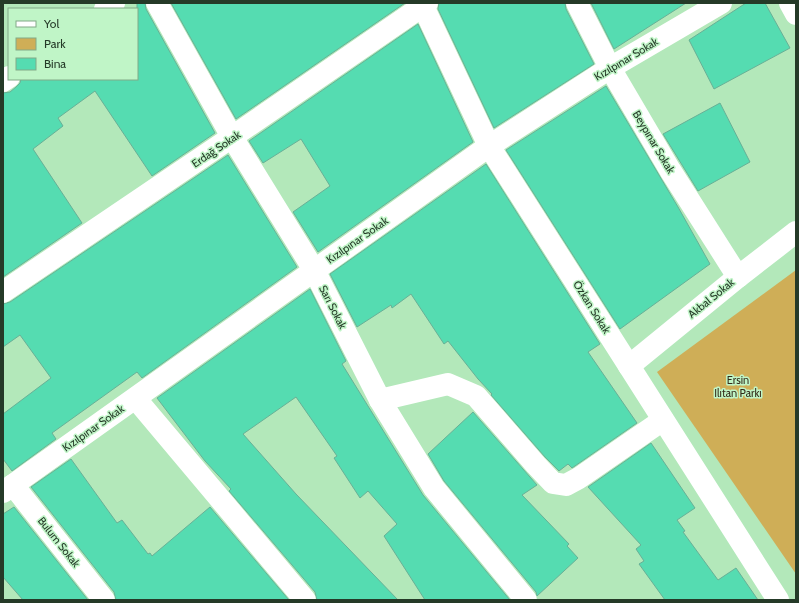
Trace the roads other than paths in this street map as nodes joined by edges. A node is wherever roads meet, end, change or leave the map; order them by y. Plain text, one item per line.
1 (157, 3) edge
2 (577, 3) edge
3 (721, 3) edge
4 (790, 3) edge
5 (425, 4) edge
6 (796, 14) edge
7 (610, 68) junction
8 (232, 138) junction
9 (489, 146) junction
10 (796, 232) edge
11 (314, 270) junction
12 (738, 277) junction
13 (3, 292) edge
14 (628, 366) junction
15 (136, 398) junction
16 (380, 400) junction
17 (663, 420) junction
18 (8, 488) edge
19 (104, 600) edge
20 (305, 600) edge
21 (526, 600) edge
22 (778, 600) edge

1 - 8 street, Sarı Sokak
2 - 7 street, Beypınar Sokak
3 - 7 street, Kızılpınar Sokak
4 - 6 street
5 - 8 street, Erdağ Sokak
5 - 9 street, Özkan Sokak
7 - 9 street, Kızılpınar Sokak
7 - 12 street, Beypınar Sokak
8 - 11 street, Sarı Sokak
8 - 13 street, Erdağ Sokak
9 - 11 street, Kızılpınar Sokak
9 - 14 street, Özkan Sokak
10 - 12 street, Akbal Sokak
11 - 15 street, Kızılpınar Sokak
11 - 16 street, Sarı Sokak
12 - 14 street, Akbal Sokak
14 - 17 street, Özkan Sokak
15 - 18 street, Kızılpınar Sokak
15 - 20 street
16 - 17 street
16 - 21 street, Sarı Sokak
17 - 22 street, Özkan Sokak
18 - 19 street, Bulum Sokak

